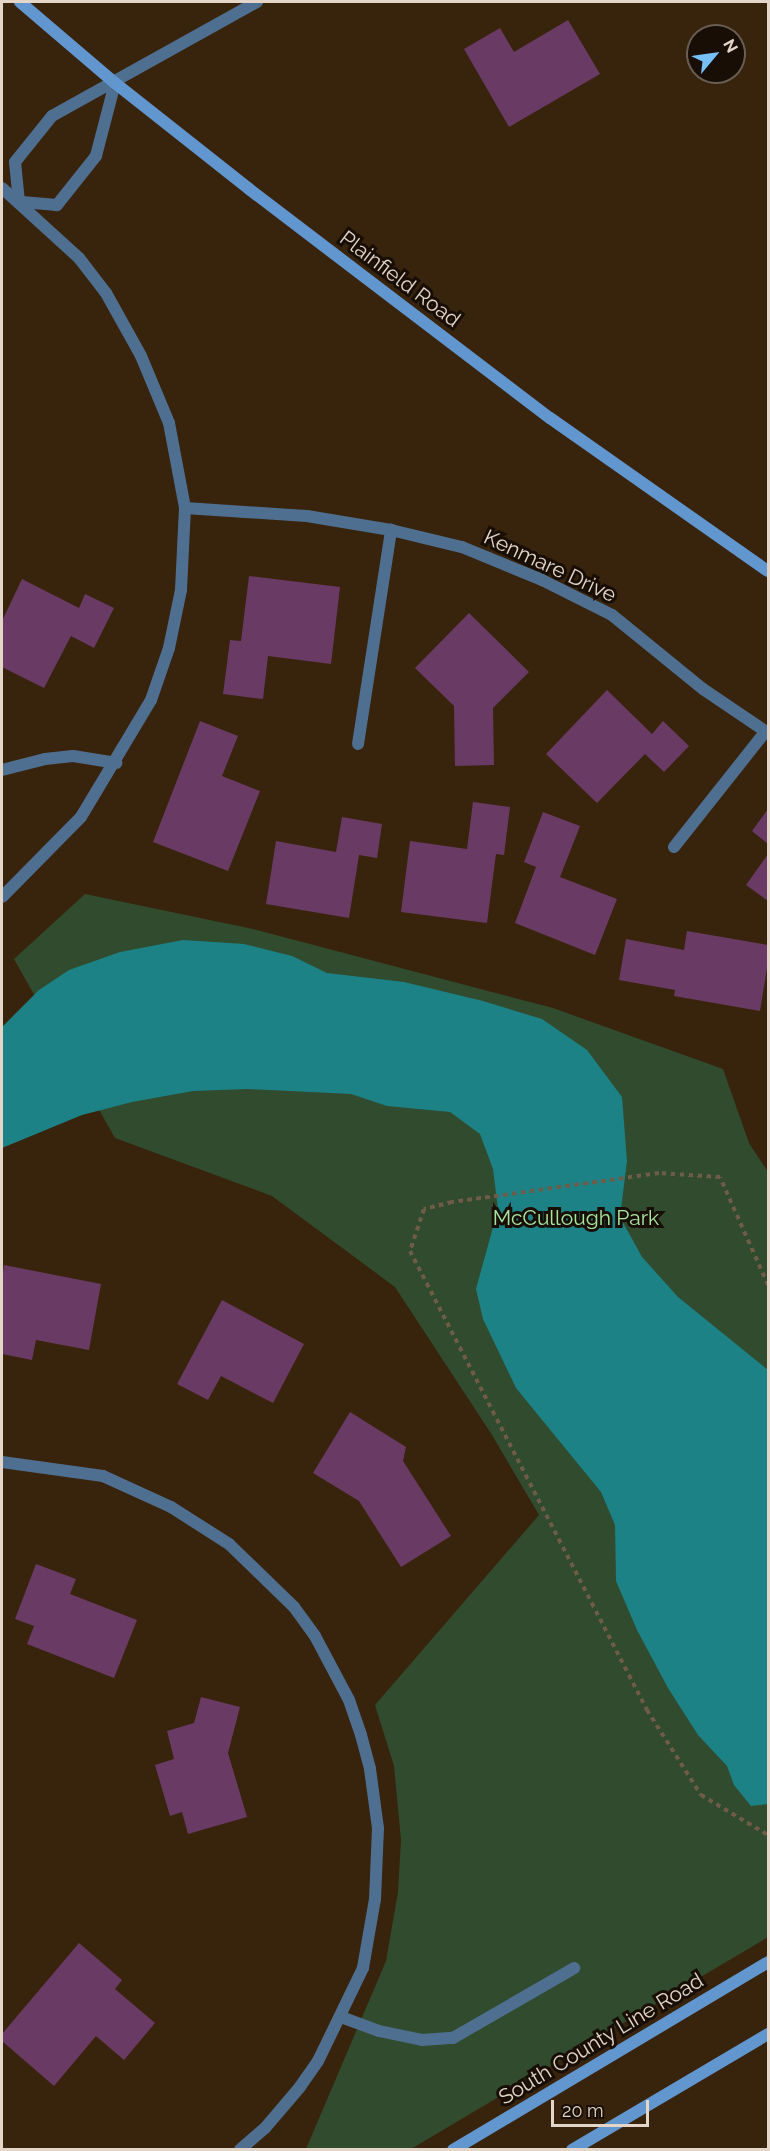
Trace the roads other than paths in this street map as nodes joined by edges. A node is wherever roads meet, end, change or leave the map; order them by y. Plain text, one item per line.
1 (20, 2) edge
2 (257, 2) edge
3 (115, 83) junction
4 (2, 188) edge
5 (19, 202) junction
6 (185, 508) junction
7 (391, 530) junction
8 (768, 571) edge
9 (767, 732) edge
10 (358, 744) dead end
11 (116, 763) junction
12 (2, 770) edge
13 (674, 847) dead end
14 (2, 897) edge
15 (2, 1462) edge
16 (768, 1962) edge
17 (573, 1968) dead end
18 (341, 2017) junction
19 (768, 2034) edge
20 (240, 2150) edge
21 (453, 2150) edge
22 (572, 2150) edge

1 - 3 main road, Plainfield Road
2 - 3 street
3 - 5 street
3 - 5 street
3 - 8 main road, Plainfield Road
4 - 5 street
5 - 6 street
6 - 7 street, Kenmare Drive
6 - 11 street
7 - 9 street, Kenmare Drive
7 - 10 street
9 - 13 street, Kenmare Drive
11 - 12 street
11 - 14 street
15 - 18 street
16 - 21 main road, South County Line Road
17 - 18 street
18 - 20 street
19 - 22 main road

